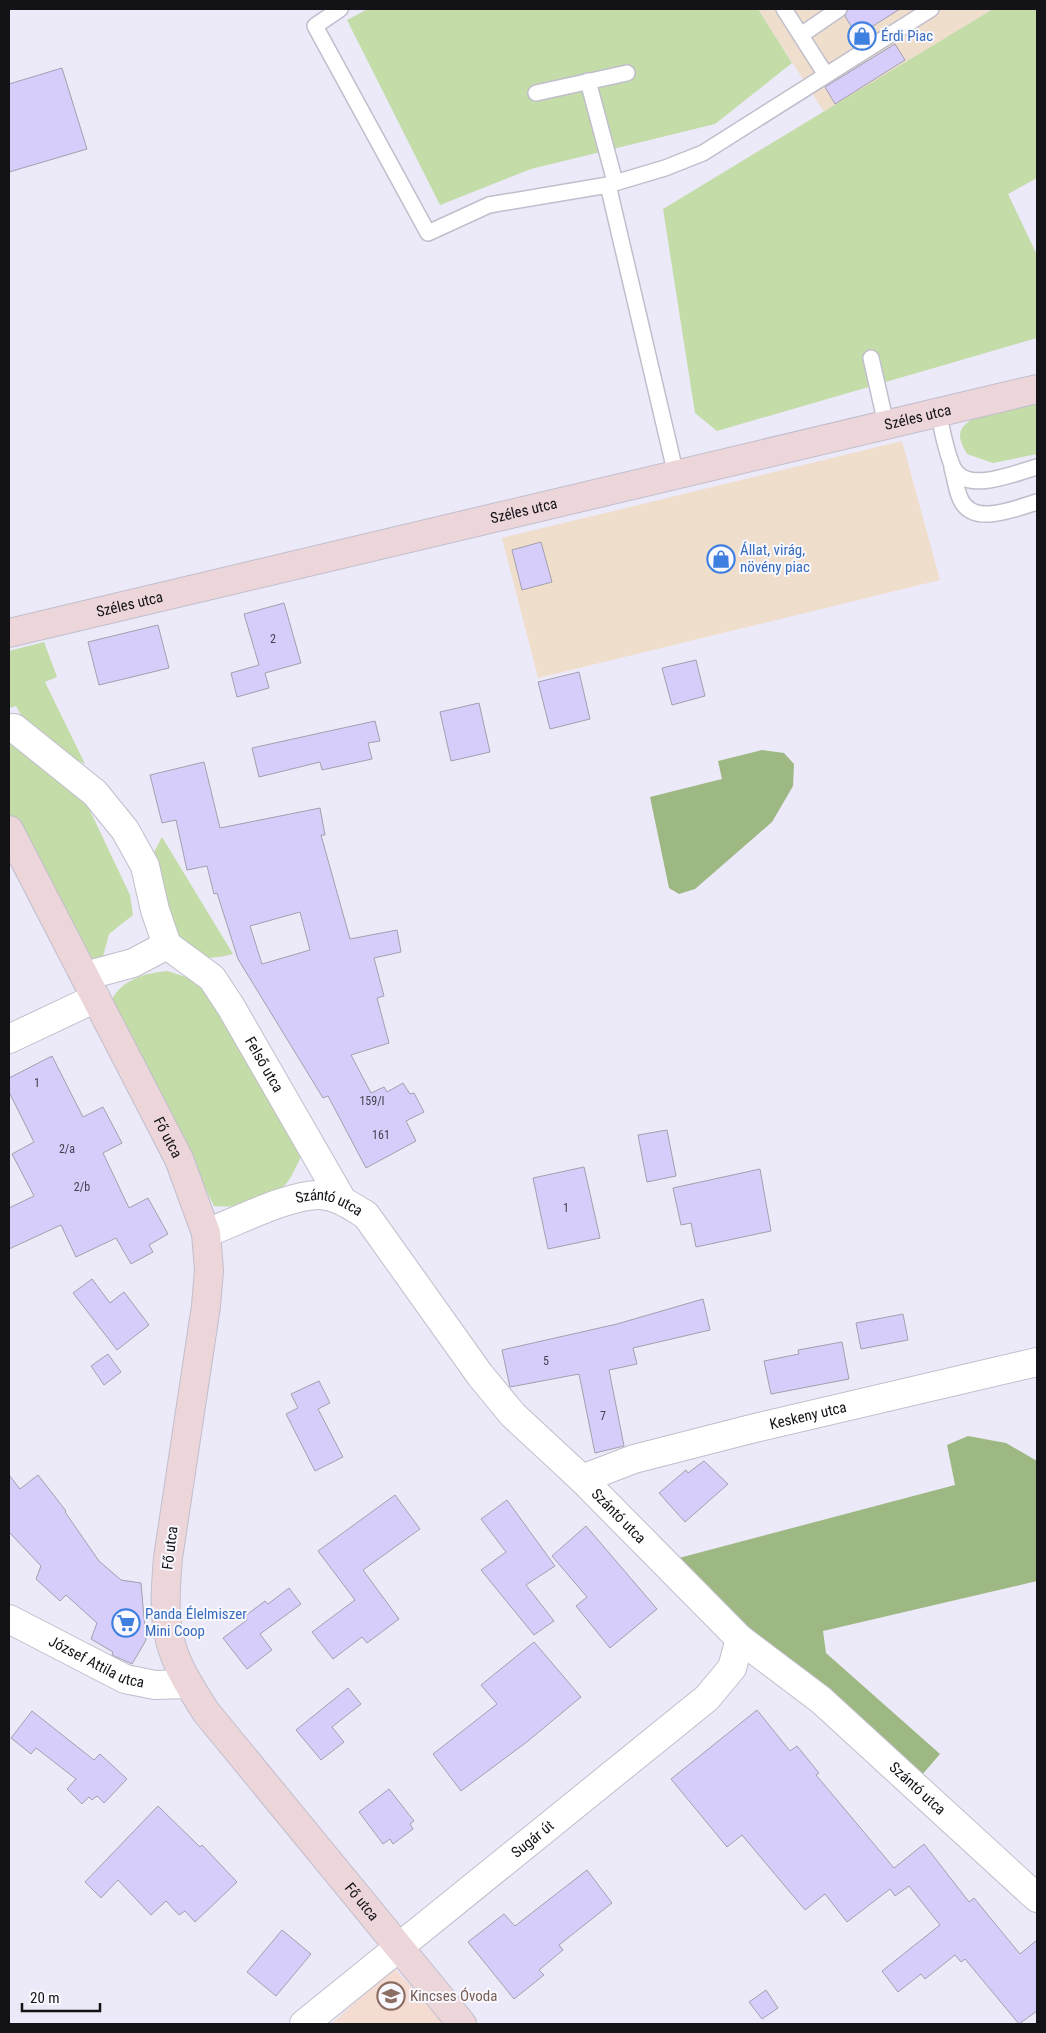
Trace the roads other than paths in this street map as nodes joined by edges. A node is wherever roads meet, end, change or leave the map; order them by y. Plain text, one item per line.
1 (340, 9) edge
2 (784, 9) edge
3 (839, 9) edge
4 (931, 9) edge
5 (801, 35) junction
6 (627, 73) dead end
7 (826, 75) junction
8 (588, 81) junction
9 (536, 93) dead end
10 (612, 184) junction
11 (871, 358) dead end
12 (1037, 389) edge
13 (938, 411) junction
14 (886, 424) junction
15 (952, 467) junction
16 (1037, 467) edge
17 (676, 475) junction
18 (1037, 502) edge
19 (9, 633) edge
20 (14, 728) dead end
21 (9, 830) edge
22 (167, 945) junction
23 (90, 987) junction
24 (9, 1039) edge
25 (342, 1200) junction
26 (206, 1233) junction
27 (1037, 1362) edge
28 (582, 1479) junction
29 (9, 1619) edge
30 (740, 1639) junction
31 (188, 1684) junction
32 (1037, 1898) edge
33 (399, 1949) junction
34 (304, 2024) edge
35 (462, 2024) edge

1 - 10 lane
2 - 5 lane
3 - 5 lane
4 - 7 lane
5 - 7 lane
6 - 8 lane
7 - 10 lane
8 - 9 lane
8 - 10 lane
10 - 17 lane
11 - 14 lane
12 - 13 street, Széles utca
13 - 14 street, Széles utca
13 - 15 lane
14 - 17 street, Széles utca
15 - 16 lane
15 - 18 lane
17 - 19 street, Széles utca
20 - 22 street
21 - 23 street
22 - 23 street
22 - 25 street, Felső utca
23 - 24 street
23 - 26 street, Fő utca
25 - 26 street, Szántó utca
25 - 28 street, Szántó utca
26 - 31 street, Fő utca
27 - 28 street, Keskeny utca
28 - 30 street, Szántó utca
29 - 31 street, József Attila utca
30 - 32 street, Szántó utca
30 - 33 street, Sugár út
31 - 33 street, Fő utca
33 - 34 street, Sugár út
33 - 35 street, Fő utca

